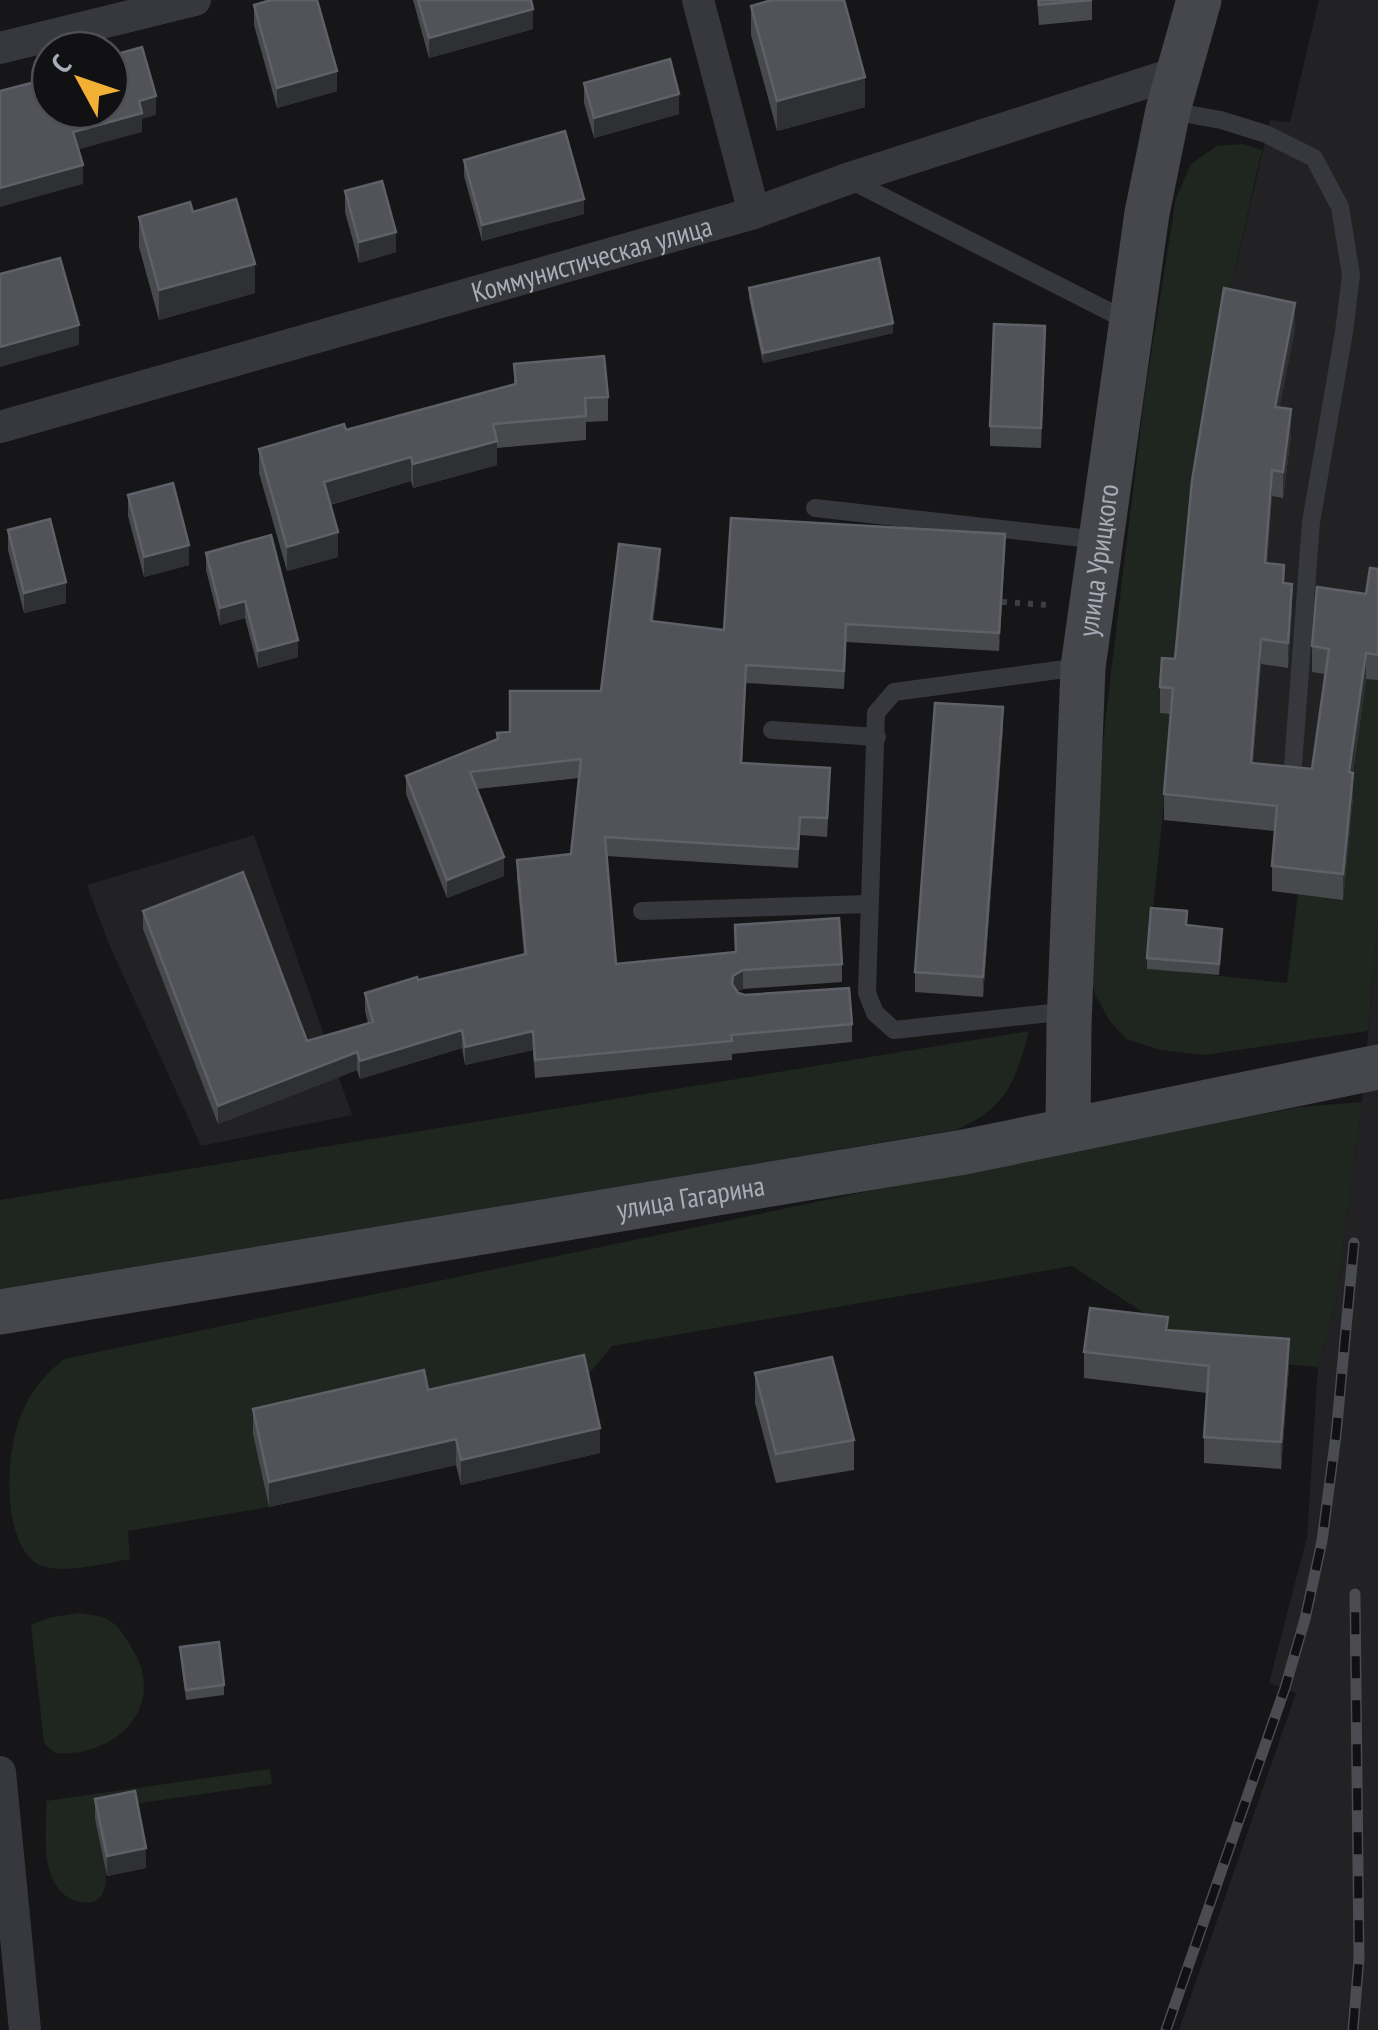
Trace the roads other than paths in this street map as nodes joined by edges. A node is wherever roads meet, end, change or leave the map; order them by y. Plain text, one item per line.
1 (194, 0) edge
2 (698, 0) edge
3 (1199, 0) edge
4 (0, 48) edge
5 (1174, 92) junction
6 (847, 179) junction
7 (754, 213) junction
8 (1131, 322) junction
9 (0, 428) edge
10 (815, 508) dead end
11 (1100, 540) junction
12 (1083, 667) junction
13 (772, 730) dead end
14 (876, 737) junction
15 (1292, 778) edge
16 (869, 904) junction
17 (642, 911) dead end
18 (1070, 1011) junction
19 (1378, 1067) edge
20 (1068, 1129) junction
21 (0, 1312) edge
22 (0, 1772) edge
23 (8, 1929) edge
24 (25, 2030) edge

1 - 4 street
2 - 7 street
3 - 5 main road, улица Урицкого
5 - 6 street, Коммунистическая улица
5 - 8 main road, улица Урицкого
5 - 15 lane
6 - 7 street, Коммунистическая улица
6 - 8 lane
7 - 9 street, Коммунистическая улица
8 - 11 main road, улица Урицкого
10 - 11 lane
11 - 12 main road, улица Урицкого
12 - 14 lane
12 - 18 main road, улица Урицкого
13 - 14 lane
14 - 16 lane
16 - 17 lane
16 - 18 lane
18 - 20 main road, улица Урицкого
19 - 20 main road, улица Гагарина
20 - 21 main road, улица Гагарина
22 - 23 street
23 - 24 street

